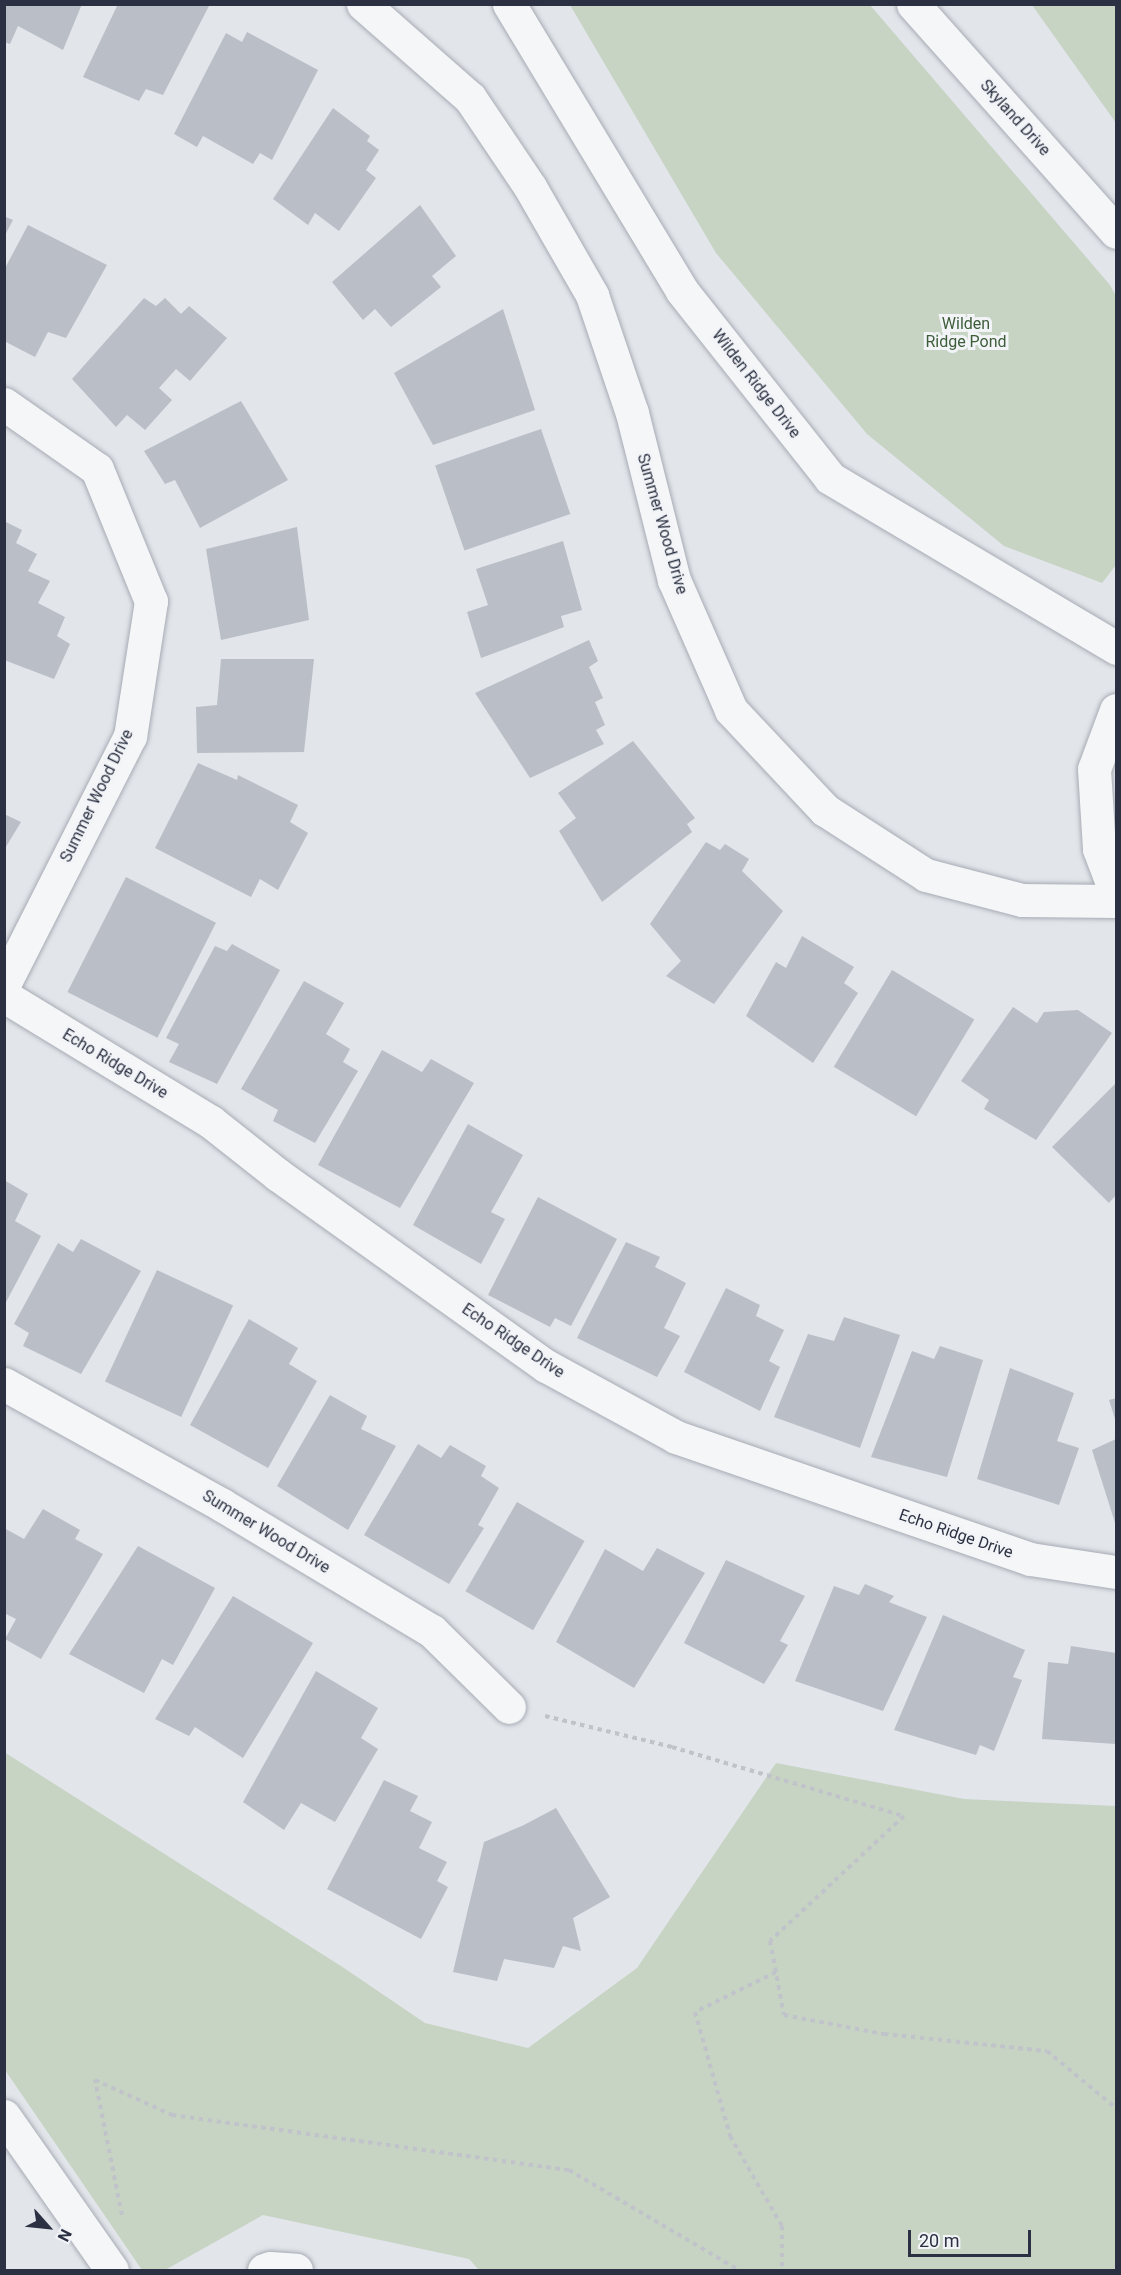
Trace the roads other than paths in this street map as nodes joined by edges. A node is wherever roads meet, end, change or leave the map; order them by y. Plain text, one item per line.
1 (363, 4) edge
2 (509, 4) edge
3 (913, 4) edge
4 (1116, 232) edge
5 (4, 404) edge
6 (1116, 648) edge
7 (1116, 710) edge
8 (1116, 894) edge
9 (1116, 901) edge
10 (4, 984) edge
11 (4, 996) edge
12 (4, 1384) edge
13 (1116, 1572) edge
14 (509, 1707) road end
15 (4, 2116) edge
16 (112, 2271) edge
17 (264, 2271) edge
18 (296, 2271) edge

1 - 9 street, Summer Wood Drive
2 - 6 street, Wilden Ridge Drive
3 - 4 street, Skyland Drive
5 - 10 street, Summer Wood Drive
7 - 8 street
11 - 13 street, Echo Ridge Drive
12 - 14 street, Summer Wood Drive
15 - 16 street
17 - 18 street

